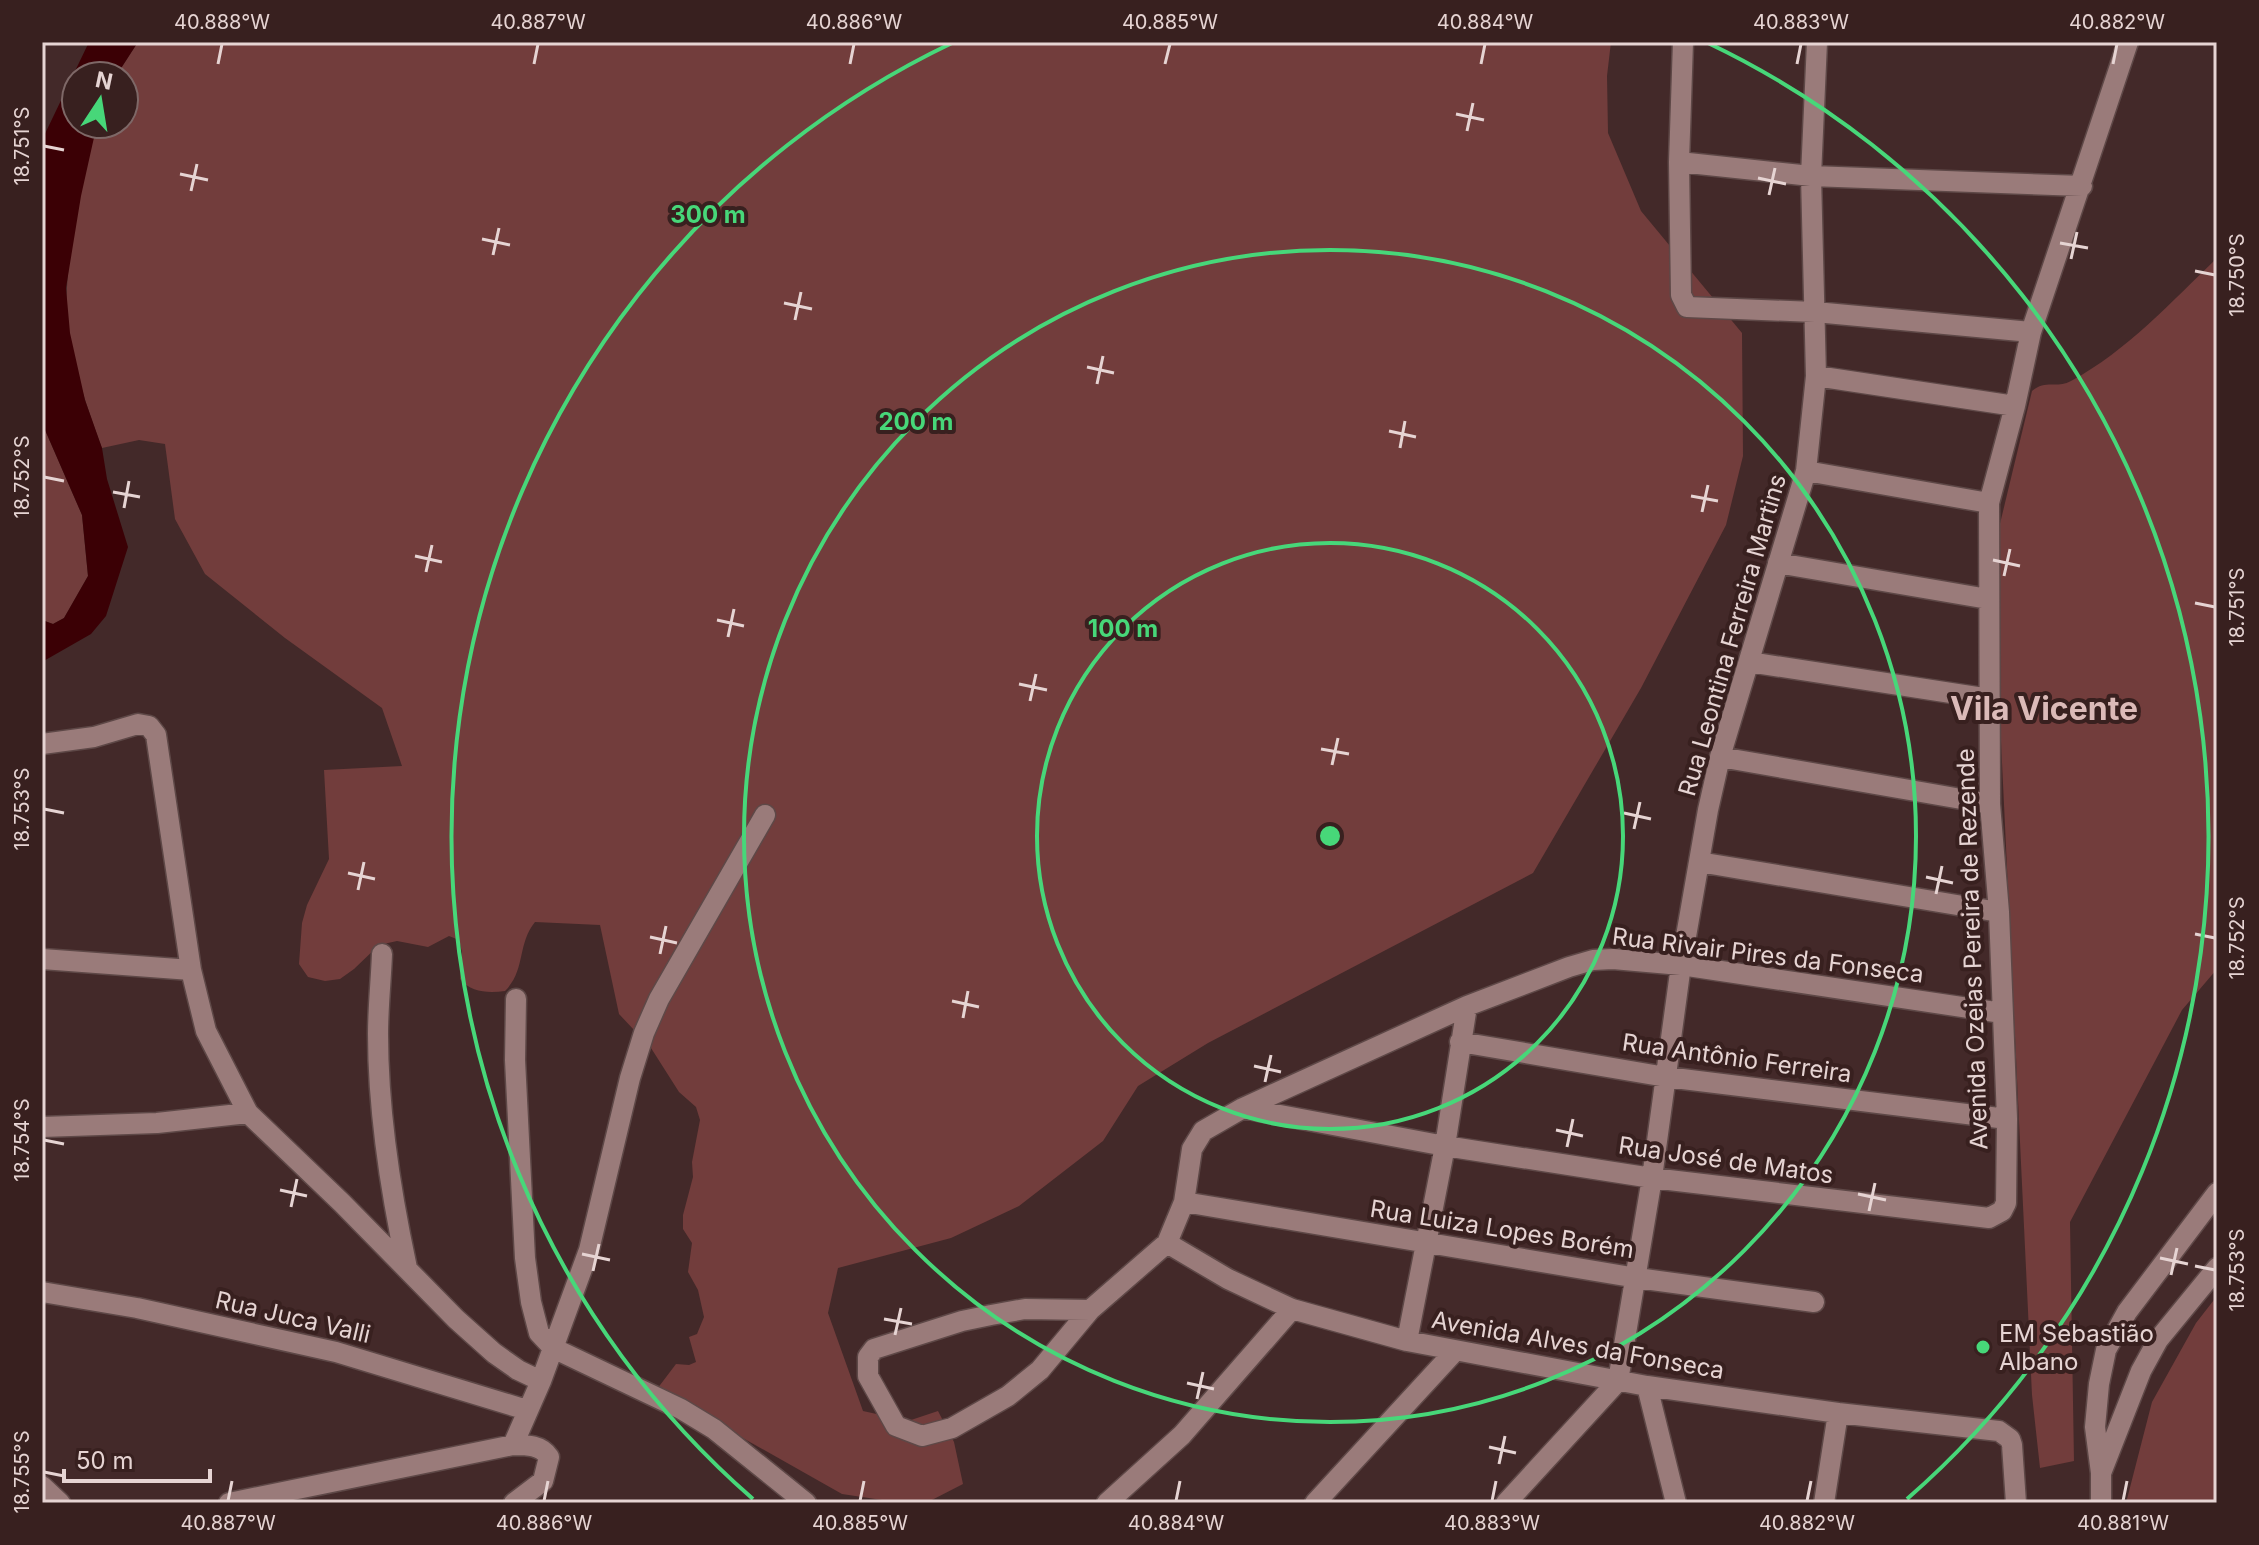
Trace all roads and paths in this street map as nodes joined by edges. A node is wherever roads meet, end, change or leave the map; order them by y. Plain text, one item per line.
1 (1683, 42) edge
2 (1817, 42) edge
3 (2128, 42) edge
4 (1679, 162) junction
5 (1811, 176) junction
6 (2082, 186) junction
7 (1815, 312) junction
8 (2031, 332) junction
9 (1816, 376) junction
10 (2015, 406) junction
11 (1806, 471) junction
12 (1989, 503) junction
13 (1778, 563) junction
14 (1988, 599) junction
15 (1749, 662) junction
16 (1990, 699) junction
17 (42, 744) edge
18 (1720, 757) junction
19 (1990, 804) junction
20 (765, 815) dead end
21 (1699, 862) junction
22 (1999, 912) junction
23 (382, 954) dead end
24 (42, 959) edge
25 (1681, 965) junction
26 (191, 970) junction
27 (516, 999) dead end
28 (1467, 1006) junction
29 (2002, 1013) junction
30 (1460, 1042) junction
31 (1666, 1077) junction
32 (1243, 1108) junction
33 (248, 1113) junction
34 (2007, 1119) junction
35 (42, 1127) edge
36 (1445, 1146) junction
37 (1652, 1178) junction
38 (2217, 1193) edge
39 (1184, 1202) junction
40 (2006, 1203) joint
41 (1167, 1243) junction
42 (1426, 1244) junction
43 (407, 1268) junction
44 (2217, 1268) edge
45 (1637, 1278) junction
46 (42, 1292) edge
47 (1814, 1302) dead end
48 (1292, 1309) junction
49 (1090, 1310) junction
50 (1407, 1341) junction
51 (553, 1348) junction
52 (1455, 1351) junction
53 (541, 1381) junction
54 (1618, 1381) junction
55 (1647, 1386) junction
56 (527, 1410) junction
57 (1838, 1413) junction
58 (513, 1445) junction
59 (2101, 1473) junction
60 (42, 1486) edge
61 (60, 1503) edge
62 (229, 1503) edge
63 (514, 1503) edge
64 (806, 1503) edge
65 (1107, 1503) edge
66 (1315, 1503) edge
67 (1506, 1503) edge
68 (1676, 1503) edge
69 (1824, 1503) edge
70 (2016, 1503) edge
71 (2101, 1503) edge

1 - 4 street
2 - 5 street, Rua Leontina Ferreira Martins
3 - 6 street, Avenida Ozeias Pereira de Rezende
4 - 5 street
4 - 7 street
5 - 6 street
5 - 7 street, Rua Leontina Ferreira Martins
6 - 8 street, Avenida Ozeias Pereira de Rezende
7 - 8 street
7 - 9 street, Rua Leontina Ferreira Martins
8 - 10 street, Avenida Ozeias Pereira de Rezende
9 - 10 street
9 - 11 street, Rua Leontina Ferreira Martins
10 - 12 street, Avenida Ozeias Pereira de Rezende
11 - 12 street
11 - 13 street, Rua Leontina Ferreira Martins
12 - 14 street, Avenida Ozeias Pereira de Rezende
13 - 14 street
13 - 15 street, Rua Leontina Ferreira Martins
14 - 16 street, Avenida Ozeias Pereira de Rezende
15 - 16 street
15 - 18 street, Rua Leontina Ferreira Martins
16 - 19 street, Avenida Ozeias Pereira de Rezende
17 - 26 street
18 - 19 street
18 - 21 street, Rua Leontina Ferreira Martins
19 - 22 street, Avenida Ozeias Pereira de Rezende
20 - 51 street
21 - 22 street
21 - 25 street, Rua Leontina Ferreira Martins
22 - 29 street, Avenida Ozeias Pereira de Rezende
23 - 43 street
24 - 26 street
25 - 28 street, Rua Rivair Pires da Fonseca
25 - 29 street, Rua Rivair Pires da Fonseca
25 - 31 street, Rua Leontina Ferreira Martins
26 - 33 street
27 - 51 street
28 - 30 street
28 - 32 street, Rua Rivair Pires da Fonseca
29 - 34 street, Avenida Ozeias Pereira de Rezende
30 - 31 street, Rua Antônio Ferreira
30 - 36 street
31 - 34 street, Rua Antônio Ferreira
31 - 37 street, Rua Leontina Ferreira Martins
32 - 36 street, Rua José de Matos
32 - 39 street, Rua Rivair Pires da Fonseca
33 - 35 street
33 - 43 street
34 - 40 street, Avenida Ozeias Pereira de Rezende
36 - 37 street, Rua José de Matos
36 - 42 street
37 - 40 street, Rua José de Matos
37 - 45 street, Rua Leontina Ferreira Martins
38 - 59 street
39 - 41 street, Rua Rivair Pires da Fonseca
39 - 42 street, Rua Luiza Lopes Borém
41 - 48 street, Avenida Alves da Fonseca
41 - 49 street
42 - 45 street, Rua Luiza Lopes Borém
42 - 50 street
43 - 53 street
44 - 59 street
45 - 47 street, Rua Luiza Lopes Borém
45 - 54 street, Rua Leontina Ferreira Martins
46 - 56 street, Rua Juca Valli
48 - 50 street, Avenida Alves da Fonseca
48 - 65 street
49 - 49 street
50 - 52 street, Avenida Alves da Fonseca
51 - 53 street
51 - 64 street
52 - 54 street, Avenida Alves da Fonseca
52 - 66 street
53 - 56 street
54 - 55 street, Avenida Alves da Fonseca
54 - 67 street
55 - 57 street, Avenida Alves da Fonseca
55 - 68 street
56 - 58 street
57 - 69 street
57 - 70 street, Avenida Alves da Fonseca
58 - 62 street
58 - 63 street
59 - 71 street
60 - 61 street

